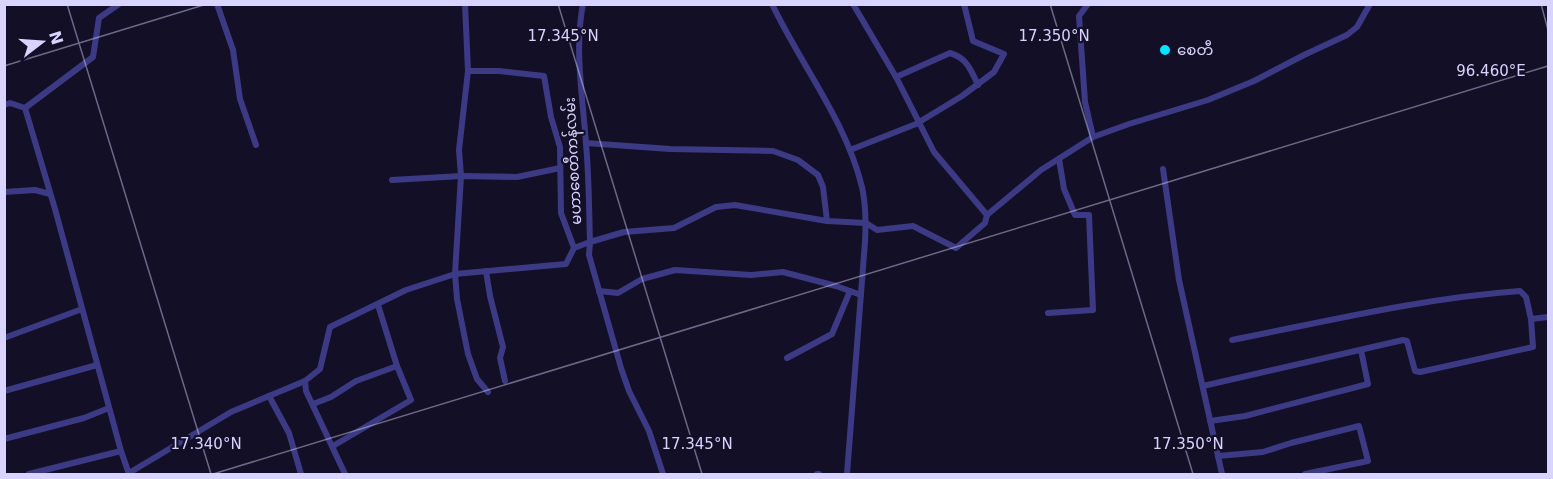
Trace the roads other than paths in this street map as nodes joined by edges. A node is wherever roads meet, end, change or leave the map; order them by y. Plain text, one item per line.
1 (118, 4) edge
2 (217, 4) edge
3 (465, 4) edge
4 (583, 4) edge
5 (772, 4) edge
6 (853, 4) edge
7 (964, 4) edge
8 (1088, 4) edge
9 (1370, 4) edge
10 (468, 70) junction
11 (897, 77) junction
12 (978, 85) junction
13 (4, 105) edge
14 (25, 108) junction
15 (918, 121) junction
16 (1093, 137) junction
17 (586, 143) junction
18 (256, 145) dead end
19 (850, 150) junction
20 (1059, 159) junction
21 (560, 168) junction
22 (1163, 169) dead end
23 (461, 176) junction
24 (392, 180) dead end
25 (4, 192) edge
26 (50, 194) junction
27 (987, 215) junction
28 (827, 221) junction
29 (866, 223) junction
30 (590, 242) junction
31 (574, 248) junction
32 (486, 271) junction
33 (455, 274) junction
34 (599, 291) junction
35 (850, 291) junction
36 (861, 295) junction
37 (378, 305) junction
38 (82, 309) junction
39 (1048, 313) dead end
40 (1548, 317) edge
41 (1531, 319) junction
42 (4, 338) edge
43 (1232, 340) dead end
44 (1361, 350) junction
45 (787, 358) dead end
46 (97, 365) junction
47 (397, 366) junction
48 (305, 381) junction
49 (505, 381) dead end
50 (1203, 386) junction
51 (4, 391) edge
52 (488, 392) dead end
53 (269, 396) junction
54 (313, 404) junction
55 (109, 408) junction
56 (1210, 421) junction
57 (4, 439) edge
58 (333, 446) junction
59 (121, 451) junction
60 (1218, 456) junction
61 (29, 474) edge
62 (129, 474) edge
63 (301, 474) edge
64 (345, 474) edge
65 (663, 474) edge
66 (847, 474) edge
67 (1222, 474) edge
68 (1305, 474) edge

1 - 14 street
2 - 18 street
3 - 10 street
4 - 17 street, မဟာစေတီကန်လမ်း
5 - 19 street
6 - 11 street
7 - 12 street
8 - 16 street
9 - 16 street
10 - 21 street
10 - 23 street
11 - 12 street
11 - 15 street
12 - 15 street
13 - 14 street
14 - 26 street
15 - 19 street
15 - 27 street
16 - 20 street
17 - 28 street
17 - 30 street, မဟာစေတီကန်လမ်း
19 - 29 street
20 - 27 street
20 - 39 street
21 - 23 street
21 - 31 street
22 - 50 street
23 - 24 street
23 - 33 street
25 - 26 street
26 - 38 street
27 - 29 street
28 - 29 street
28 - 30 street
29 - 36 street
30 - 31 street, မဟာစေတီကန်လမ်း
30 - 34 street
31 - 32 street, မဟာစေတီကန်လမ်း
32 - 33 street, မဟာစေတီကန်လမ်း
32 - 49 street
33 - 37 street, မဟာစေတီကန်လမ်း
33 - 52 street
34 - 35 street
34 - 65 street
35 - 36 street
35 - 45 street
36 - 66 street
37 - 47 street
37 - 48 street, မဟာစေတီကန်လမ်း
38 - 42 street
38 - 46 street
40 - 41 street
41 - 43 street
41 - 44 street
44 - 50 street
44 - 56 street
46 - 51 street
46 - 55 street
47 - 54 street
47 - 58 street
48 - 53 street, မဟာစေတီကန်လမ်း
48 - 54 street
50 - 56 street
53 - 62 street, မဟာစေတီကန်လမ်း
53 - 63 street
54 - 58 street
55 - 57 street
55 - 59 street
56 - 60 street
58 - 64 street
59 - 61 street
59 - 62 street
60 - 67 street
60 - 68 street

